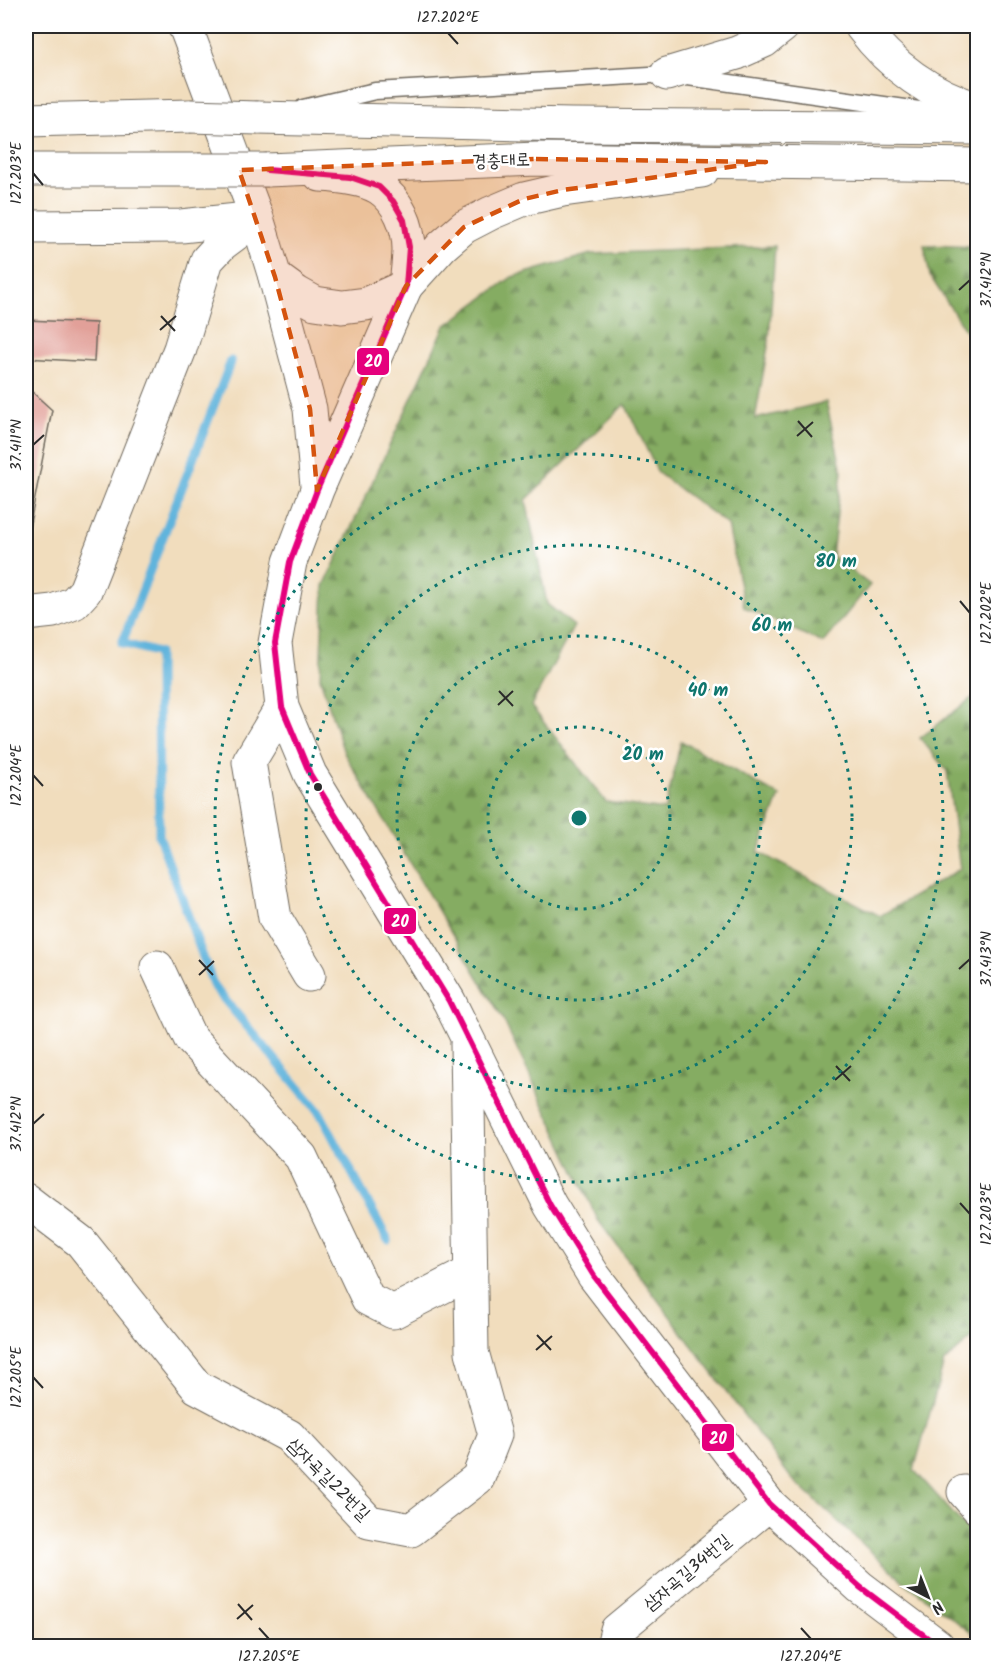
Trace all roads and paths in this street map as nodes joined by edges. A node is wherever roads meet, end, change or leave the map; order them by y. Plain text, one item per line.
1 (783, 26) edge
2 (861, 26) edge
3 (186, 27) edge
4 (668, 74) junction
5 (978, 109) edge
6 (258, 118) junction
7 (978, 119) edge
8 (26, 120) edge
9 (978, 128) edge
10 (766, 162) junction
11 (978, 165) edge
12 (26, 170) edge
13 (267, 170) junction
14 (258, 218) junction
15 (26, 227) edge
16 (276, 277) junction
17 (406, 286) junction
18 (317, 490) junction
19 (26, 614) edge
20 (282, 707) junction
21 (157, 967) dead end
22 (309, 975) dead end
23 (467, 1036) junction
24 (26, 1200) edge
25 (471, 1272) junction
26 (769, 1504) junction
27 (613, 1647) edge
28 (938, 1647) edge

1 - 4 street
2 - 5 street
3 - 14 street
4 - 6 lane
4 - 7 lane
6 - 8 street, 경충대로, bridge
6 - 9 street, 경충대로
10 - 11 street, 경충대로
10 - 13 street, 경충대로
10 - 17 street
12 - 13 street, 경충대로, bridge
13 - 17 street
14 - 15 street
14 - 16 street
14 - 19 street
16 - 17 street
16 - 18 street
17 - 18 street
18 - 20 street
20 - 22 street
20 - 23 street
21 - 25 street
23 - 25 street, 삼자곡길22번길
23 - 26 street
24 - 25 street, 삼자곡길22번길
26 - 27 street, 삼자곡길34번길
26 - 28 street

